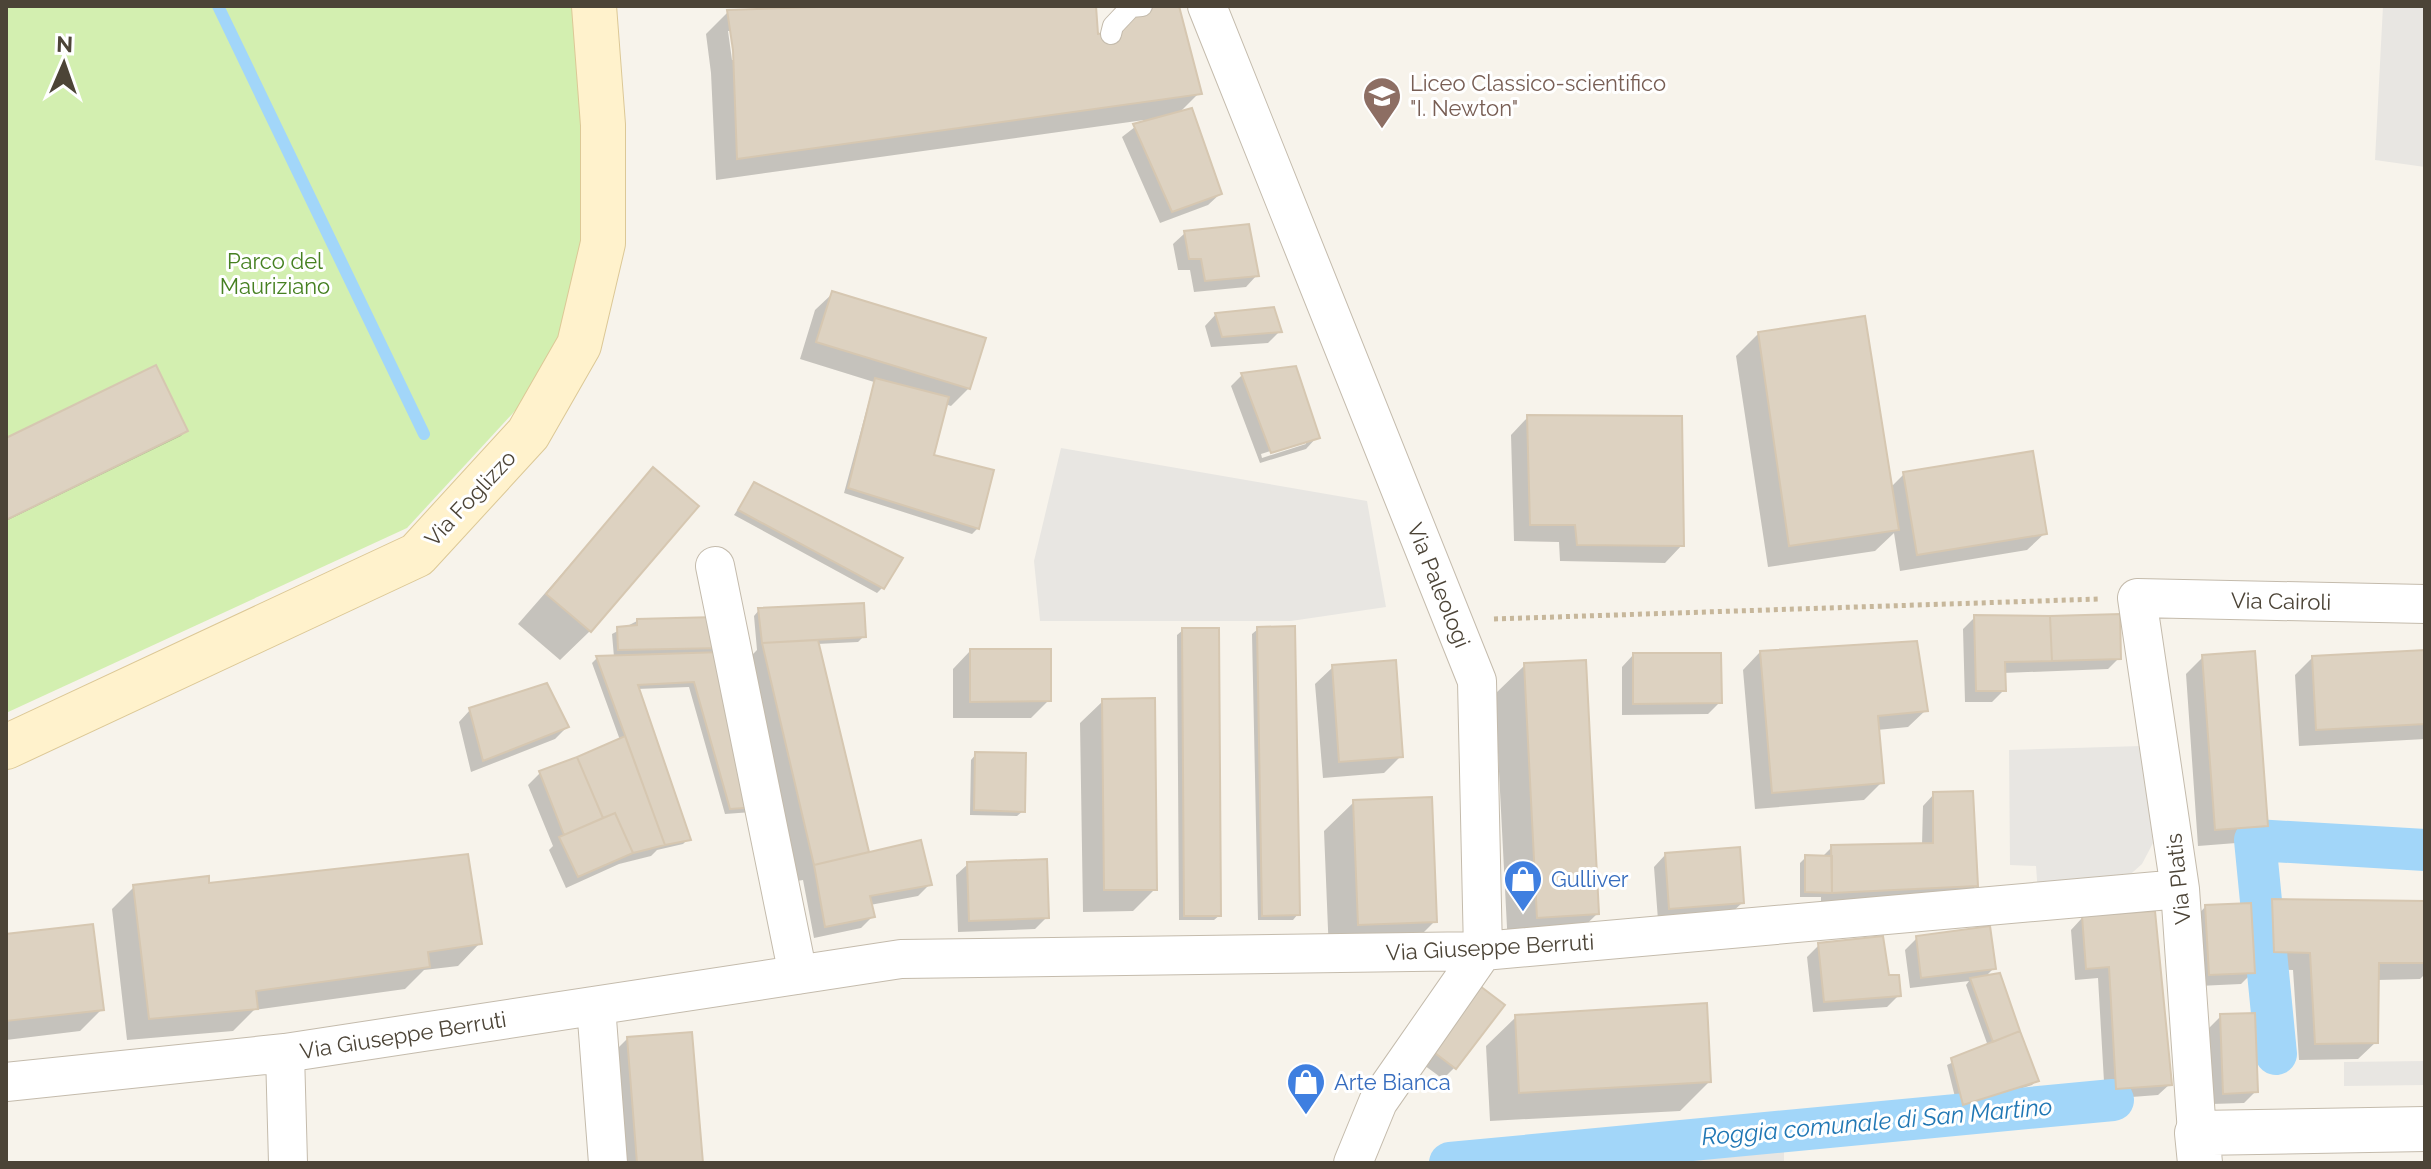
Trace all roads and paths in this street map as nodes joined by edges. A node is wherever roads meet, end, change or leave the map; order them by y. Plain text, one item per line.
1 (594, 6) edge
2 (1142, 6) edge
3 (1207, 6) edge
4 (1111, 34) dead end
5 (715, 566) dead end
6 (2137, 598) junction
7 (2425, 604) edge
8 (1453, 620) junction
9 (6, 747) edge
10 (2180, 889) junction
11 (1483, 951) junction
12 (798, 975) junction
13 (596, 1006) junction
14 (285, 1053) junction
15 (6, 1082) edge
16 (2425, 1129) edge
17 (2198, 1148) edge
18 (1358, 1152) edge
19 (288, 1163) edge
20 (608, 1163) edge

1 - 9 main road, Via Foglizzo
2 - 4 lane
3 - 8 street, Via Paleologi
5 - 12 street
6 - 7 street, Via Cairoli
6 - 8 path
6 - 10 street, Via Platis
8 - 11 street, Via Paleologi
10 - 11 street, Via Giuseppe Berruti
10 - 17 street, Via Platis
11 - 12 street, Via Giuseppe Berruti
11 - 18 street
12 - 13 street, Via Giuseppe Berruti
13 - 14 street, Via Giuseppe Berruti
13 - 20 street
14 - 15 street, Via Giuseppe Berruti
14 - 19 street
16 - 17 street

